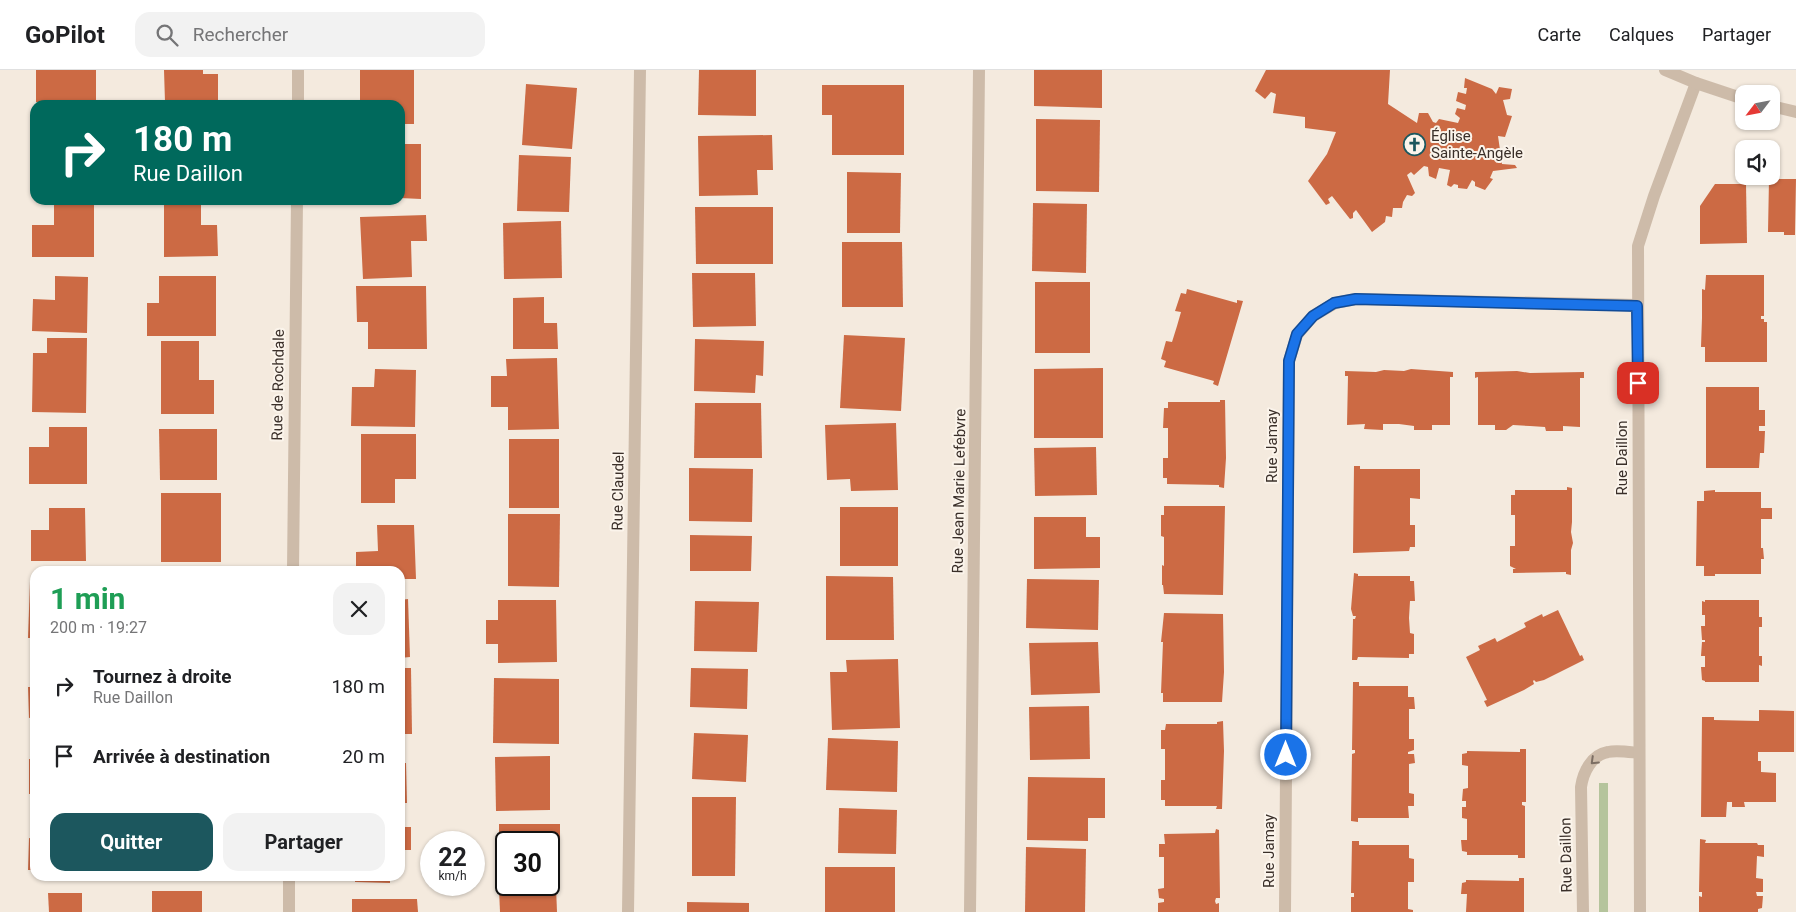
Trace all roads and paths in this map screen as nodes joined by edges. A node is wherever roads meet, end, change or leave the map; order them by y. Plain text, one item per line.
1 (298, 70) edge
2 (640, 70) edge
3 (979, 70) edge
4 (1664, 70) edge
5 (1696, 83) junction
6 (1735, 96) edge
7 (298, 100) edge
8 (1780, 108) edge
9 (1796, 112) edge
10 (297, 205) edge
11 (1637, 306) junction
12 (292, 566) edge
13 (1639, 753) junction
14 (289, 881) edge
15 (289, 912) edge
16 (628, 912) edge
17 (970, 912) edge
18 (1285, 912) edge
19 (1583, 912) edge
20 (1640, 912) edge

1 - 7 street
2 - 16 street, Rue Claudel
3 - 17 street, Rue Jean Marie Lefebvre
4 - 5 street
5 - 6 street
5 - 11 street, Rue Daillon
8 - 9 street
10 - 12 street, Rue de Rochdale
11 - 13 street, Rue Daillon
11 - 18 street, Rue Jamay
13 -> 19 street, Rue Daillon
13 - 20 street, Rue Daillon
14 - 15 street

